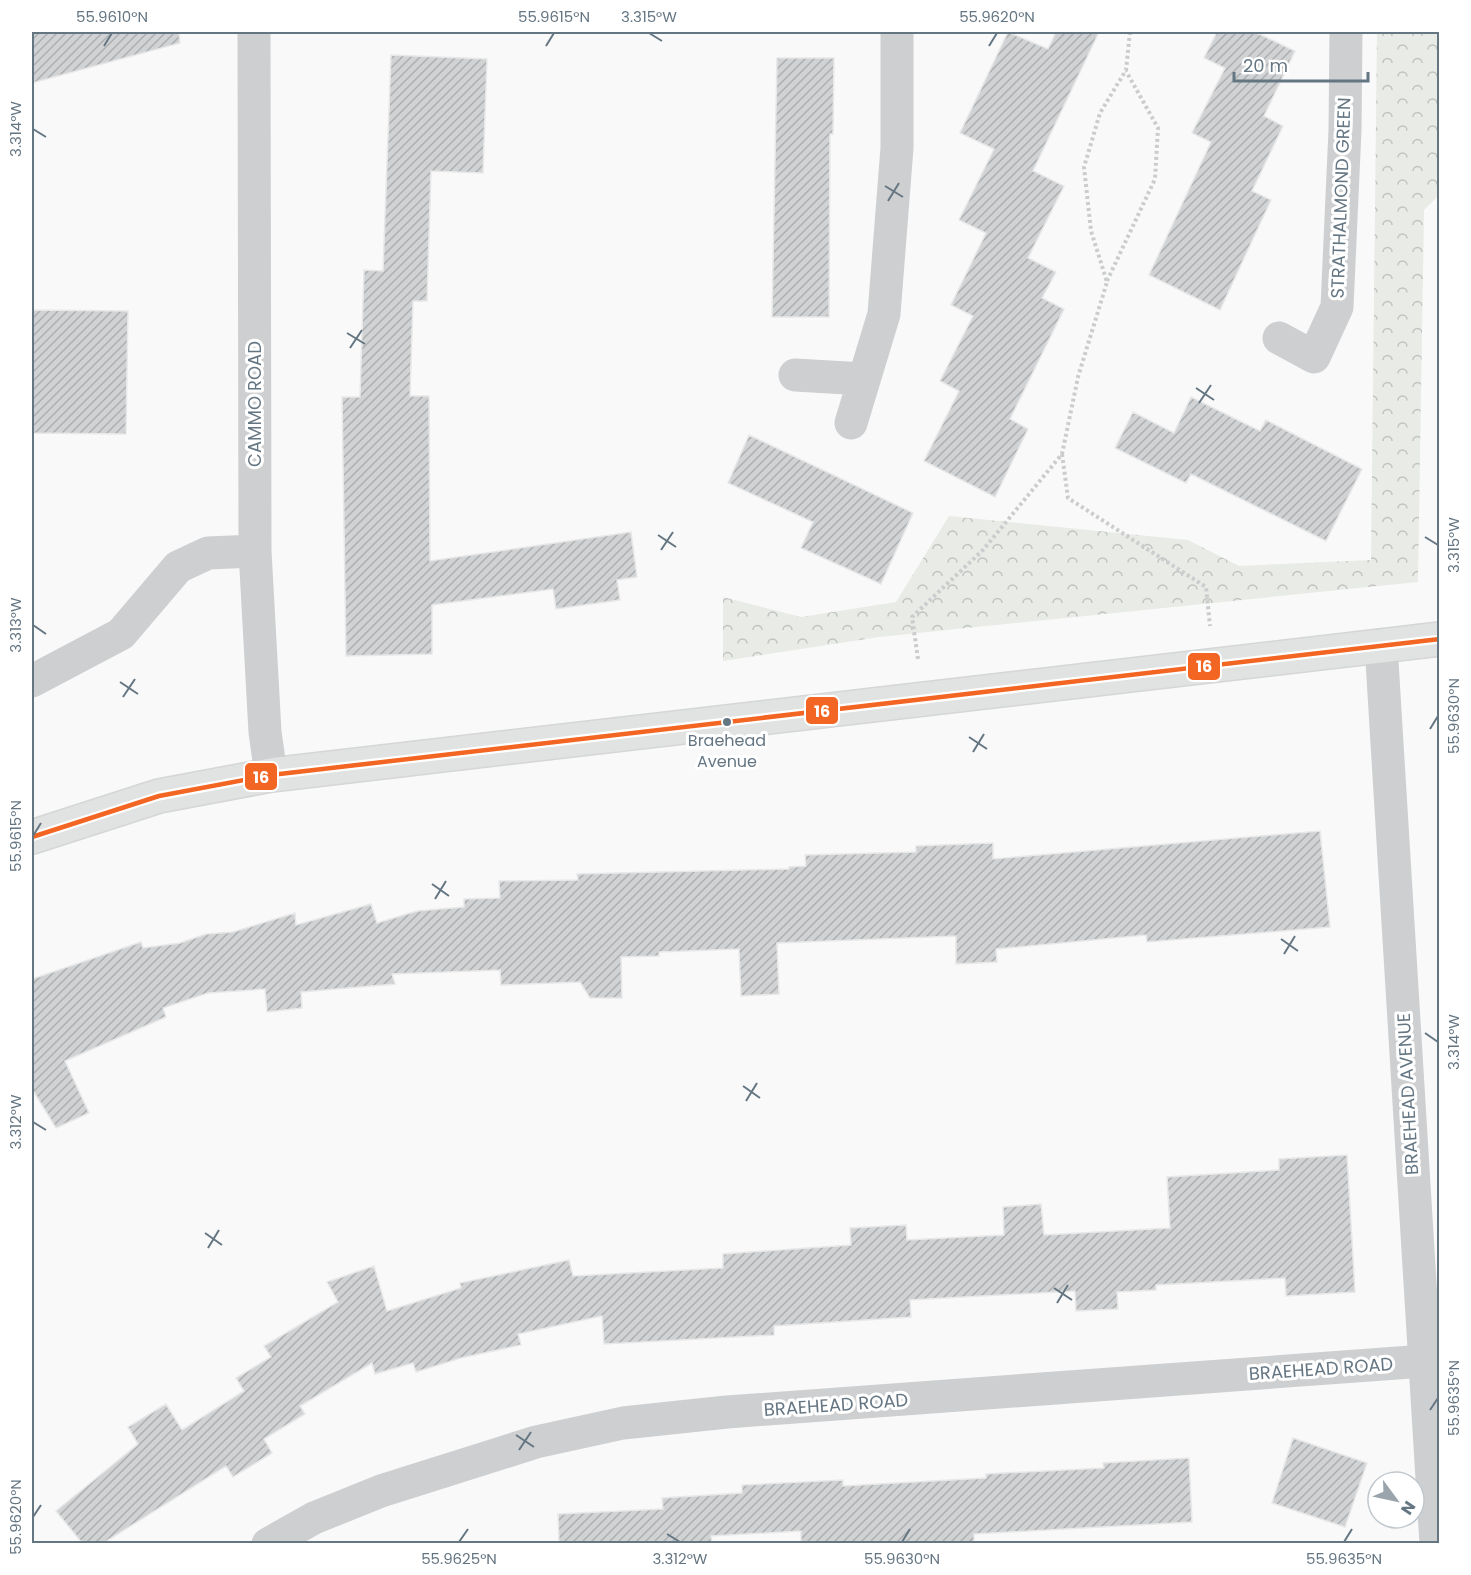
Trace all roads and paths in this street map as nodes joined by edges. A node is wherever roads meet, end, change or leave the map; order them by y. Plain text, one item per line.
1 (254, 32) edge
2 (897, 32) edge
3 (1130, 32) edge
4 (1346, 32) edge
5 (1126, 70) junction
6 (1107, 282) junction
7 (1279, 338) dead end
8 (795, 375) dead end
9 (864, 379) junction
10 (851, 423) dead end
11 (1062, 454) junction
12 (255, 551) junction
13 (1440, 639) edge
14 (1381, 645) junction
15 (1215, 665) junction
16 (32, 681) edge
17 (925, 699) junction
18 (272, 775) junction
19 (32, 837) edge
20 (1427, 1202) edge
21 (1425, 1361) junction
22 (1436, 1481) edge
23 (268, 1544) edge
24 (1436, 1544) edge

1 - 12 street, CAMMO ROAD
2 - 9 street
3 - 5 path
4 - 7 street, STRATHALMOND GREEN
5 - 6 path
5 - 6 path
6 - 11 path
8 - 9 street
9 - 10 street
11 - 15 path
11 - 17 path
12 - 16 street
12 - 18 street, CAMMO ROAD
13 - 14 main road
14 - 15 main road
14 - 20 street, BRAEHEAD AVENUE
15 - 17 main road
17 - 18 main road
18 - 19 main road
20 - 21 street, BRAEHEAD AVENUE
21 - 22 street, BRAEHEAD AVENUE
21 - 23 street, BRAEHEAD ROAD
22 - 24 street, BRAEHEAD AVENUE

